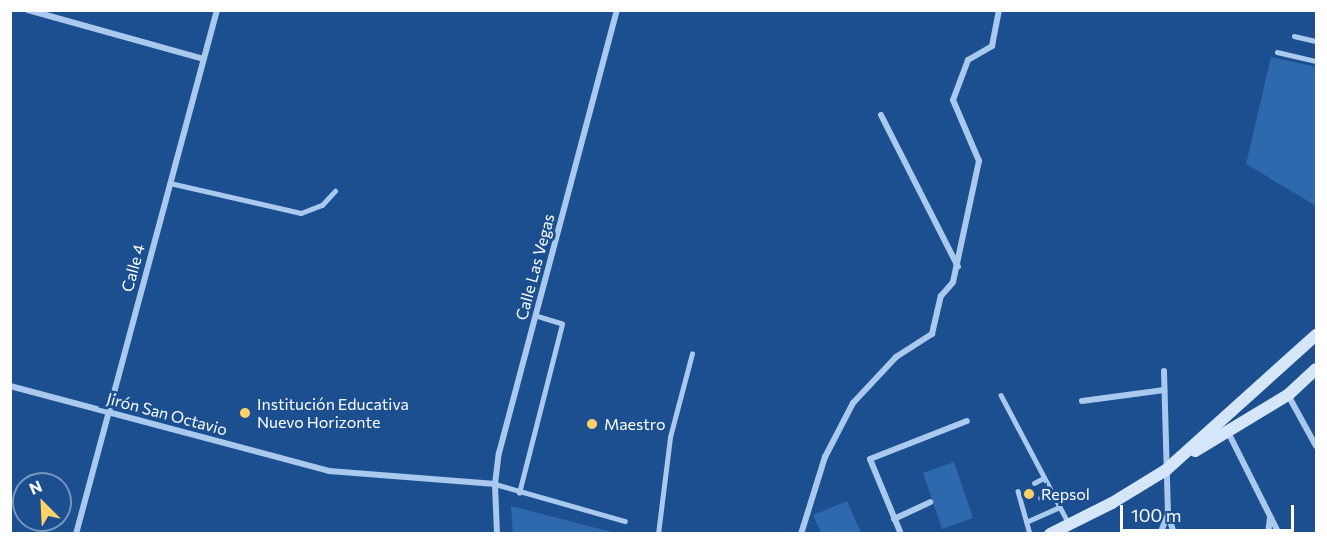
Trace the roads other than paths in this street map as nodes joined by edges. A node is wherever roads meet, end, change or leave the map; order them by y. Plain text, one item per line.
1 (28, 10) edge
2 (217, 10) edge
3 (617, 10) edge
4 (999, 10) edge
5 (1294, 36) dead end
6 (1317, 41) edge
7 (1277, 52) dead end
8 (203, 59) junction
9 (1317, 61) edge
10 (881, 115) dead end
11 (170, 183) junction
12 (335, 190) dead end
13 (958, 267) junction
14 (535, 316) junction
15 (1317, 335) edge
16 (692, 354) dead end
17 (1317, 369) edge
18 (1164, 371) dead end
19 (10, 386) edge
20 (1164, 390) junction
21 (1001, 394) dead end
22 (1288, 395) junction
23 (1082, 401) dead end
24 (109, 412) junction
25 (967, 421) dead end
26 (1229, 434) junction
27 (1317, 446) edge
28 (1184, 457) junction
29 (1166, 470) junction
30 (1044, 478) junction
31 (1034, 483) dead end
32 (495, 484) junction
33 (1018, 491) dead end
34 (1052, 492) junction
35 (519, 493) junction
36 (1040, 498) dead end
37 (930, 502) dead end
38 (1059, 507) junction
39 (1168, 514) junction
40 (1270, 518) junction
41 (894, 519) junction
42 (625, 521) dead end
43 (1026, 522) junction
44 (1069, 525) junction
45 (76, 534) edge
46 (497, 534) edge
47 (658, 534) edge
48 (801, 534) edge
49 (901, 534) edge
50 (1030, 534) edge
51 (1050, 534) edge
52 (1160, 534) edge
53 (1174, 534) edge
54 (1268, 534) edge
55 (1278, 534) edge

1 - 8 street
2 - 8 street, Calle 4
3 - 14 street, Calle Las Vegas
4 - 13 street
5 - 6 lane
7 - 9 lane
8 - 11 street, Calle 4
10 - 13 street
11 - 12 lane
11 - 24 street, Calle 4
13 - 48 street
14 - 32 street, Calle Las Vegas
14 - 35 lane
15 - 28 main road
16 - 47 lane
17 - 22 main road
18 - 20 street
19 - 24 street, Jirón San Octavio
20 - 23 street
20 - 29 street
21 - 30 lane
22 - 26 main road
22 - 27 street
24 - 32 street, Jirón San Octavio
24 - 45 street, Calle 4
25 - 41 street
26 - 28 main road
26 - 40 street
28 - 29 main road
29 - 39 street
29 - 44 main road
30 - 31 lane
30 - 34 lane
32 - 35 lane
32 - 46 street, Calle Las Vegas
33 - 43 lane
34 - 36 lane
34 - 38 lane
35 - 42 lane
37 - 41 street
38 - 43 lane
38 - 44 lane
39 - 52 street
39 - 53 street
40 - 54 street
40 - 55 street
41 - 49 street
43 - 50 lane
44 - 51 main road

